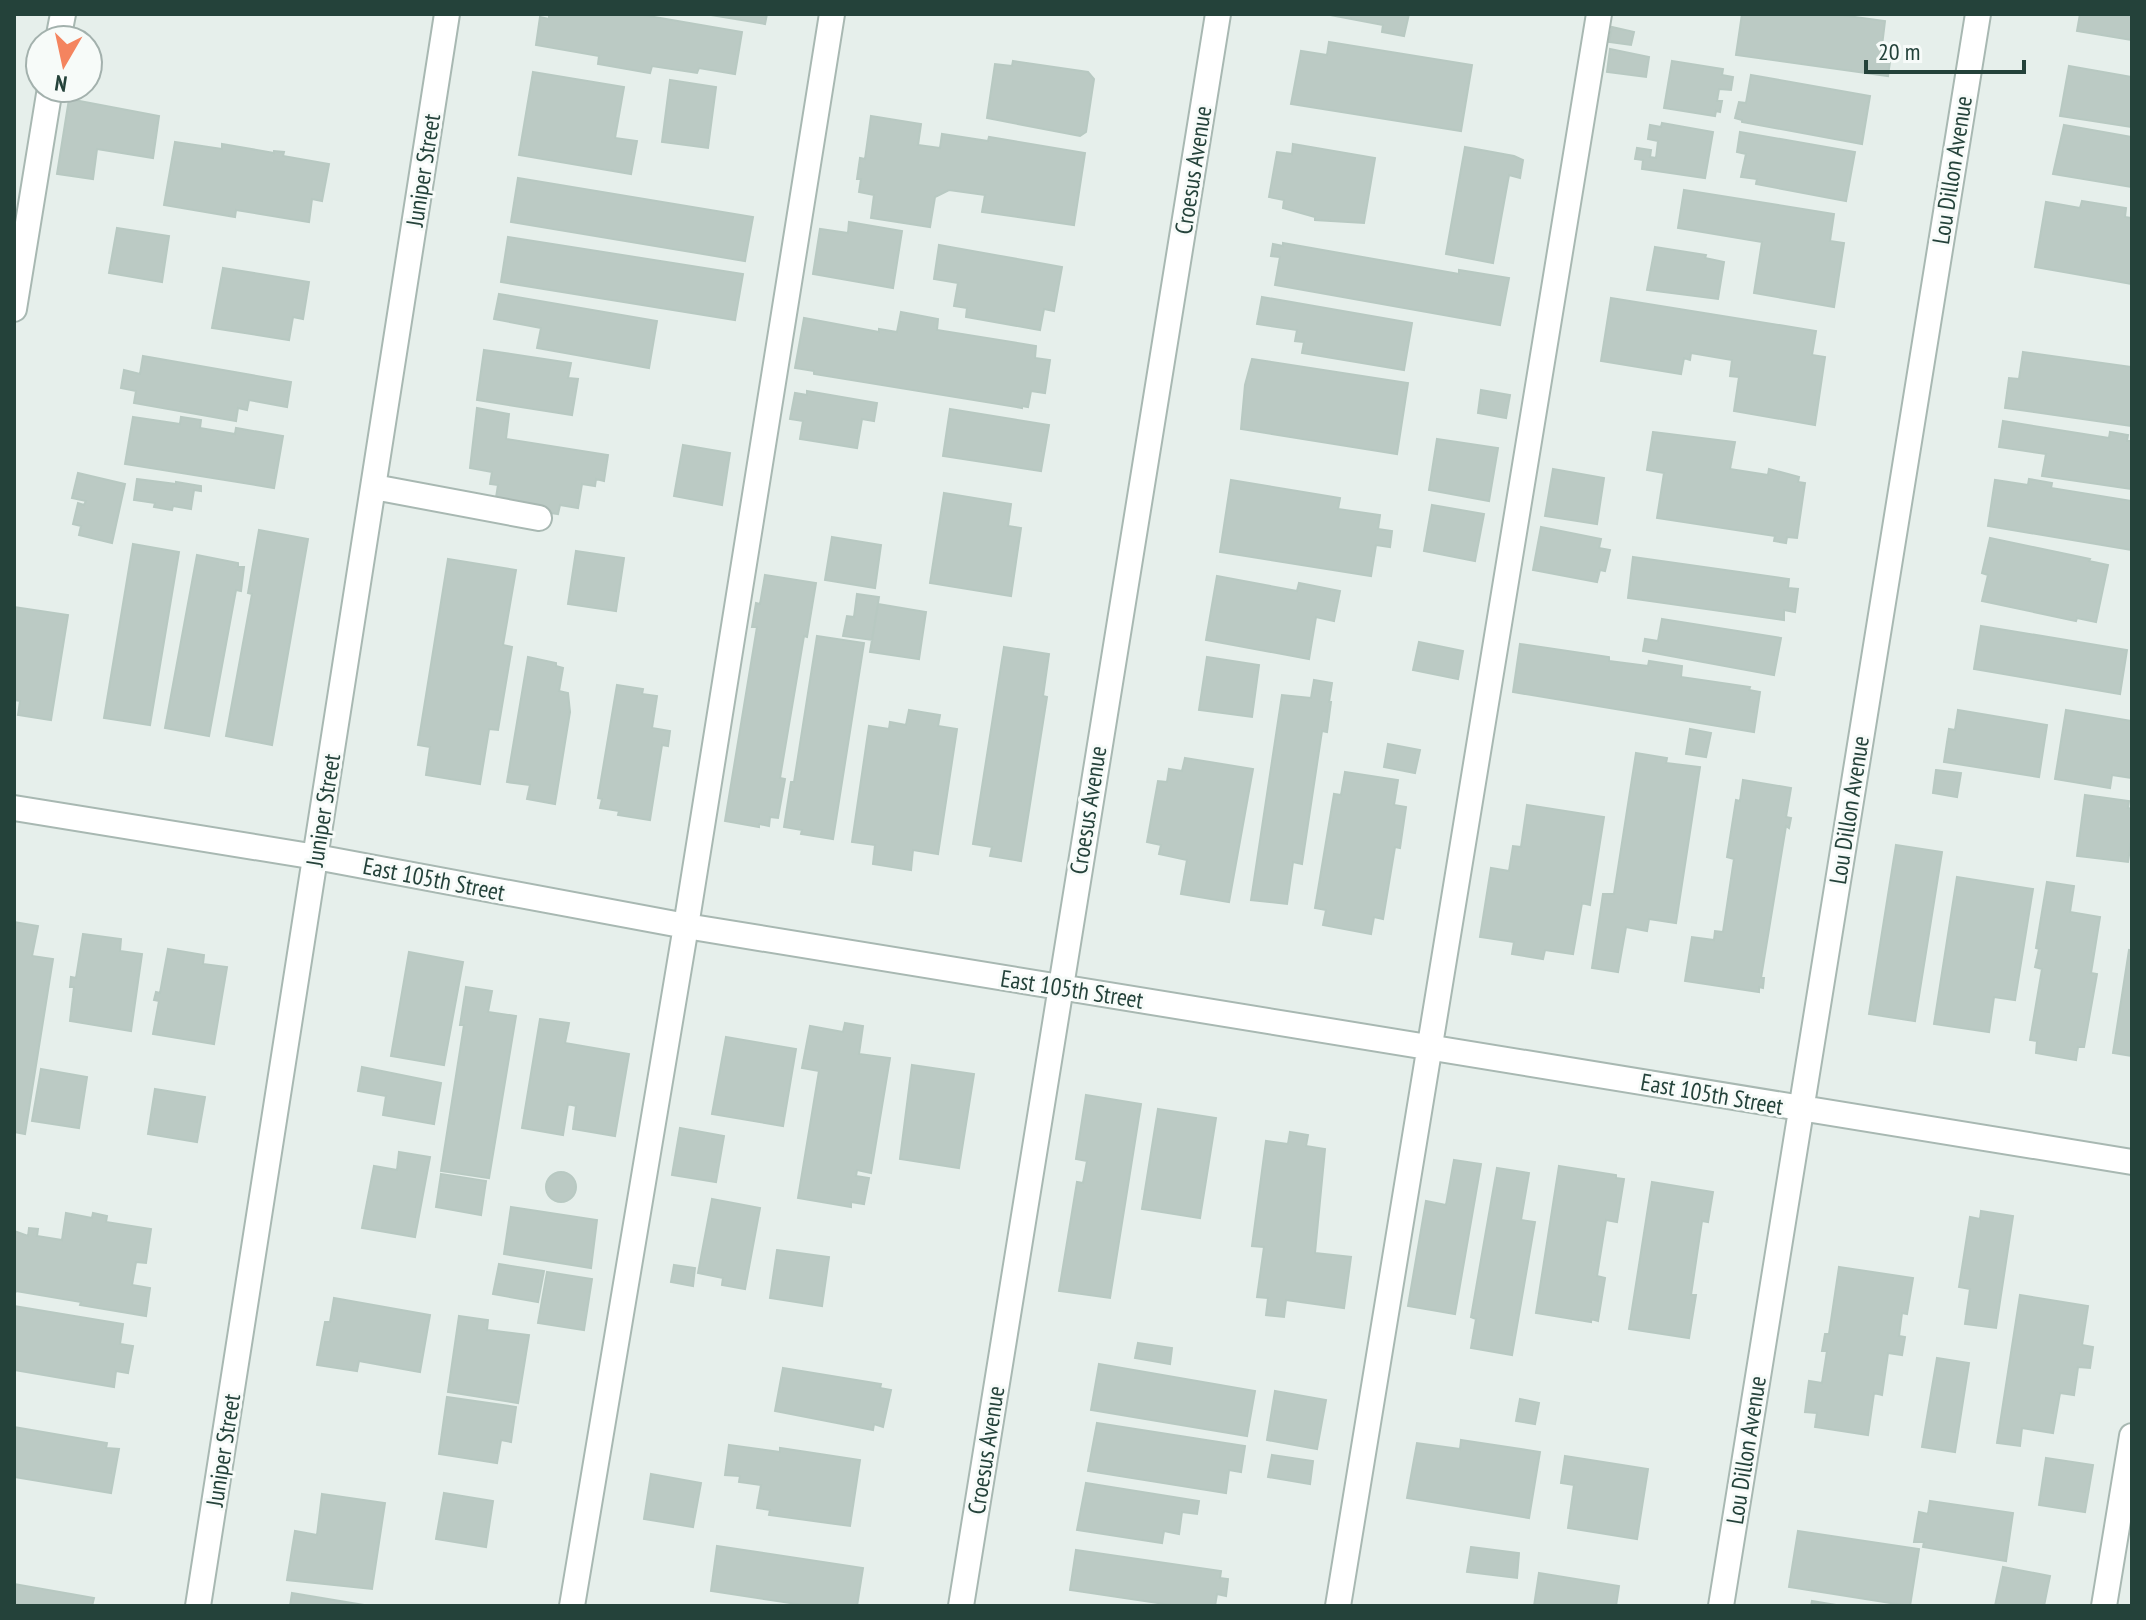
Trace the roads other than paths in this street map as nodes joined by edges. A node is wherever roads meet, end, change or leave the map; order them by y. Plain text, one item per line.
1 (447, 14) edge
2 (832, 14) edge
3 (1218, 14) edge
4 (1599, 14) edge
5 (1978, 14) edge
6 (47, 104) edge
7 (14, 309) edge
8 (374, 487) junction
9 (539, 518) dead end
10 (14, 808) edge
11 (316, 857) junction
12 (686, 926) junction
13 (1059, 987) junction
14 (1429, 1047) junction
15 (1800, 1109) junction
16 (2132, 1162) edge
17 (2132, 1436) edge
18 (198, 1606) edge
19 (572, 1606) edge
20 (961, 1606) edge
21 (1338, 1606) edge
22 (1721, 1606) edge
23 (2104, 1606) edge

1 - 8 street, Juniper Street
2 - 12 street
3 - 13 street, Croesus Avenue
4 - 14 street
5 - 15 street, Lou Dillon Avenue
6 - 7 street
8 - 9 street
8 - 11 street, Juniper Street
10 - 11 street, East 105th Street
11 - 12 street, East 105th Street
11 - 18 street, Juniper Street
12 - 13 street, East 105th Street
12 - 19 street
13 - 14 street, East 105th Street
13 - 20 street, Croesus Avenue
14 - 15 street, East 105th Street
14 - 21 street
15 - 16 street, East 105th Street
15 - 22 street, Lou Dillon Avenue
17 - 23 street

